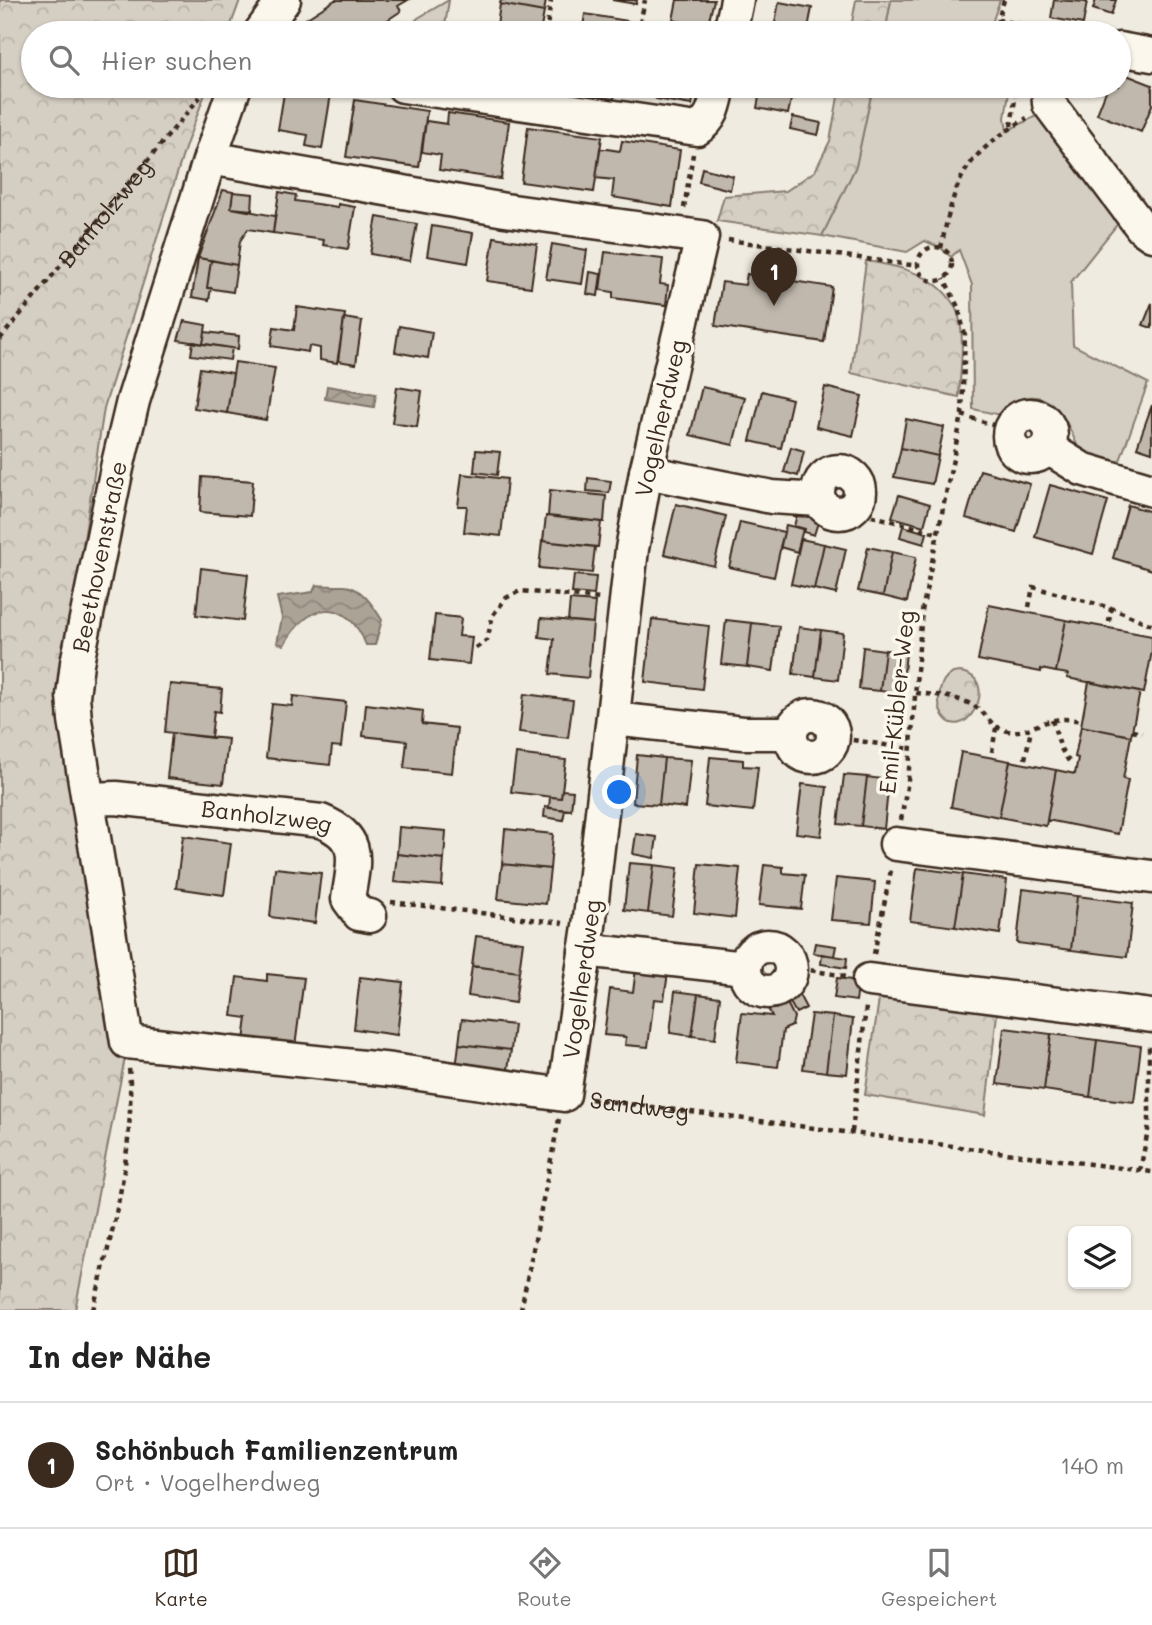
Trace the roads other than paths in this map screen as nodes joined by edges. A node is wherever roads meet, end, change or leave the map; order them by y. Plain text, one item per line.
1 (284, 0) edge
2 (737, 0) edge
3 (270, 21) edge
4 (733, 21) edge
5 (1131, 51) edge
6 (1152, 55) edge
7 (231, 98) edge
8 (554, 98) edge
9 (1051, 98) edge
10 (717, 111) edge
11 (210, 158) junction
12 (1152, 235) edge
13 (1009, 429) road end
14 (646, 472) junction
15 (1152, 490) edge
16 (853, 509) road end
17 (613, 719) junction
18 (833, 737) road end
19 (88, 799) junction
20 (896, 844) road end
21 (1152, 877) edge
22 (370, 916) road end
23 (587, 938) junction
24 (791, 967) road end
25 (869, 980) road end
26 (1149, 1015) edge
27 (127, 1042) joint
28 (564, 1096) joint

1 - 3 street
2 - 4 street
5 - 6 street
7 - 11 street, Beethovenstraße
8 - 10 street
9 - 12 street
11 - 14 street, Vogelherdweg
11 - 19 street, Beethovenstraße
13 - 15 street
14 - 16 street
14 - 17 street, Vogelherdweg
17 - 18 street
17 - 23 street, Vogelherdweg
19 - 22 street, Banholzweg
19 - 27 street, Beethovenstraße
20 - 21 street
23 - 24 street
23 - 28 street, Vogelherdweg
25 - 26 street
27 - 28 street, Sandweg

